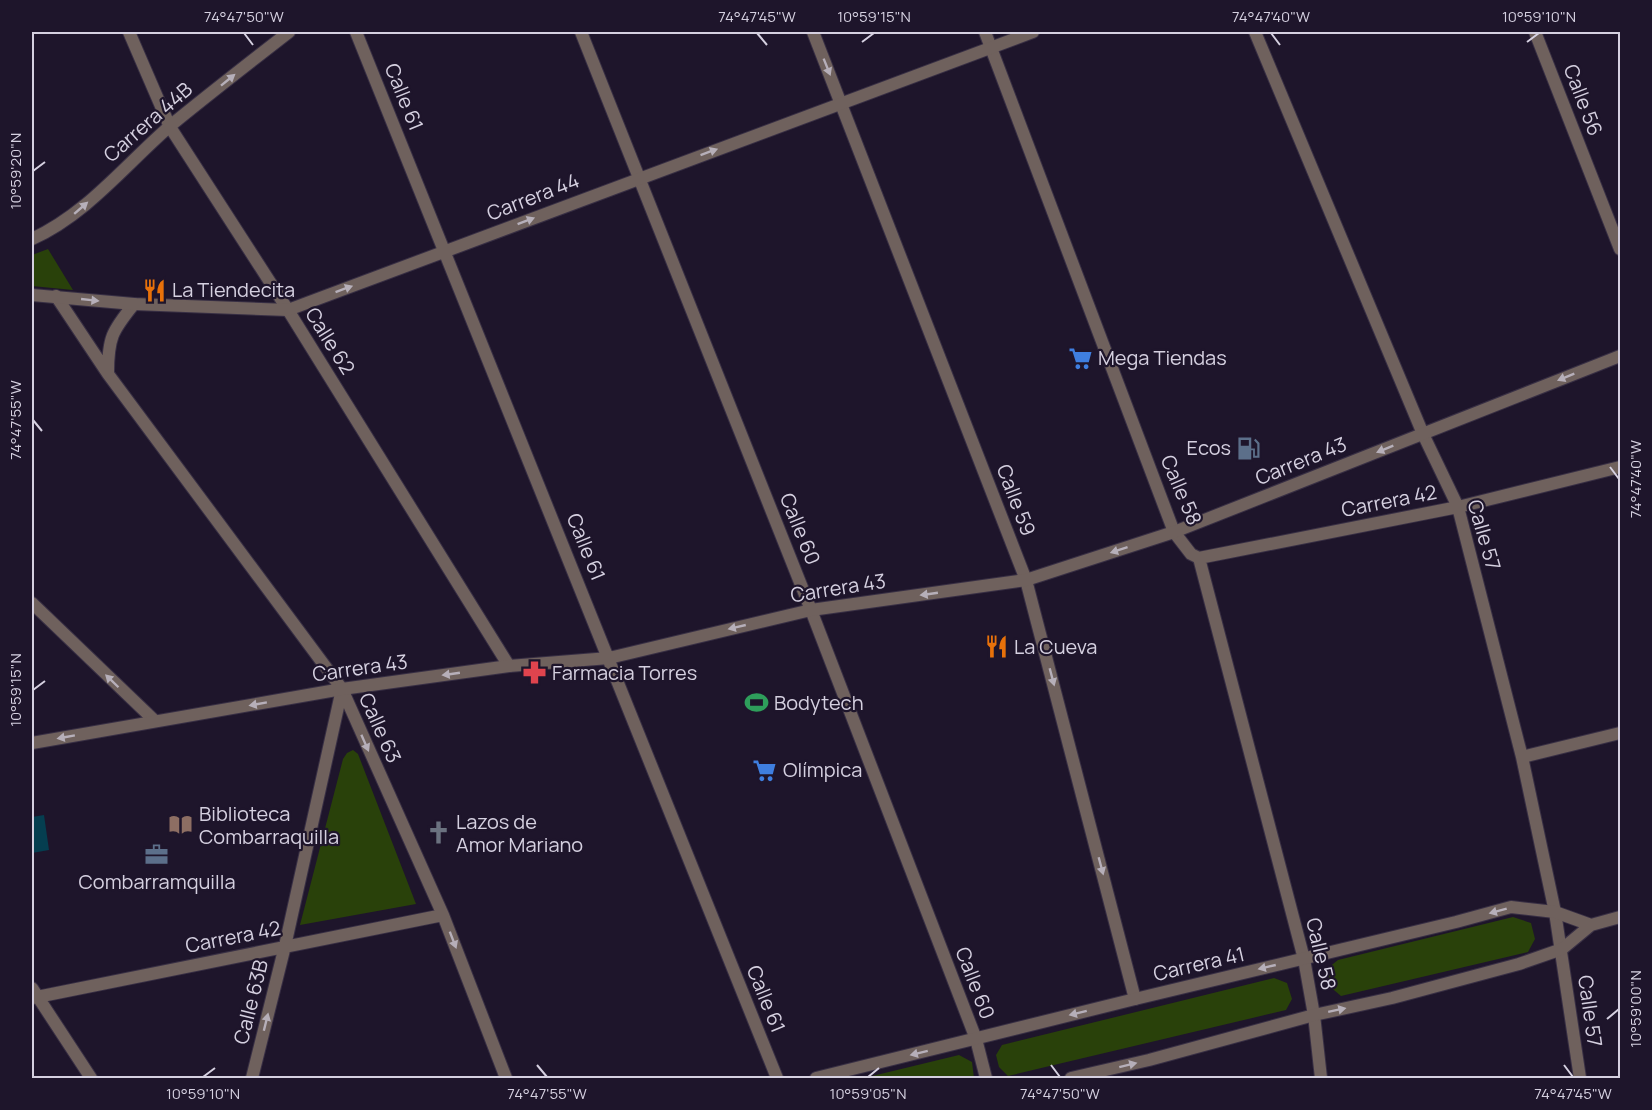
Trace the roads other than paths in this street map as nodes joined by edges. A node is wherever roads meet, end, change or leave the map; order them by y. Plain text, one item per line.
1 (129, 32) edge
2 (289, 32) edge
3 (356, 32) edge
4 (581, 32) edge
5 (813, 32) edge
6 (985, 32) edge
7 (1033, 32) edge
8 (1255, 32) edge
9 (1535, 32) edge
10 (991, 48) junction
11 (842, 102) junction
12 (170, 127) junction
13 (640, 178) junction
14 (32, 238) edge
15 (1620, 249) edge
16 (446, 251) junction
17 (32, 295) edge
18 (56, 296) junction
19 (134, 304) junction
20 (288, 310) junction
21 (1620, 356) edge
22 (108, 374) junction
23 (1423, 434) junction
24 (1620, 467) edge
25 (1458, 507) junction
26 (1174, 532) junction
27 (1199, 558) junction
28 (1026, 580) junction
29 (32, 603) edge
30 (811, 610) junction
31 (609, 658) junction
32 (509, 666) junction
33 (342, 689) junction
34 (154, 721) junction
35 (1620, 733) edge
36 (32, 743) edge
37 (1522, 757) junction
38 (1555, 912) junction
39 (443, 915) junction
40 (1620, 917) edge
41 (1591, 925) junction
42 (285, 946) junction
43 (1562, 950) junction
44 (1304, 959) junction
45 (33, 994) edge
46 (1135, 999) junction
47 (1314, 1015) junction
48 (976, 1039) junction
49 (91, 1078) edge
50 (252, 1078) edge
51 (506, 1078) edge
52 (777, 1078) edge
53 (816, 1078) edge
54 (986, 1078) edge
55 (1071, 1078) edge
56 (1321, 1078) edge
57 (1580, 1078) edge

1 - 12 street, Calle 62
12 -> 2 street, Carrera 44B
3 - 16 street, Calle 61
4 - 13 street, Calle 60
5 -> 11 street, Calle 59
6 - 10 street, Calle 58
7 - 10 street, Carrera 44
8 - 23 street, Calle 57
9 - 15 street, Calle 56
10 - 11 street, Carrera 44
10 - 26 street, Calle 58
13 -> 11 street, Carrera 44
11 - 28 street, Calle 59
14 -> 12 street, Carrera 44B
12 - 20 street, Calle 62
16 -> 13 street, Carrera 44
13 - 30 street, Calle 60
20 -> 16 street, Carrera 44
16 - 31 street, Calle 61
17 - 18 street, Carrera 44
18 -> 19 street, Carrera 44
18 - 22 street, Calle 63
19 - 20 street, Carrera 44
19 - 22 street
20 - 32 street, Calle 62
21 -> 23 street, Carrera 43
22 - 33 street, Calle 63
23 - 25 street, Calle 57
23 -> 26 street, Carrera 43
24 - 25 street, Carrera 42
25 - 27 street, Carrera 42
25 - 37 street, Calle 57
26 - 27 street, Calle 58
26 -> 28 street, Carrera 43
27 - 44 street, Calle 58
28 -> 30 street, Carrera 43
28 -> 46 street, Calle 59
34 -> 29 street
30 -> 31 street, Carrera 43
30 - 48 street, Calle 60
31 - 32 street, Carrera 43
31 - 52 street, Calle 61
32 -> 33 street, Carrera 43
33 -> 34 street, Carrera 43
33 -> 39 street, Calle 63
33 - 42 street, Calle 63B
34 -> 36 street, Carrera 43
35 - 37 street
37 - 38 street, Calle 57
38 - 41 street, Carrera 41
38 - 43 street, Calle 57
38 -> 44 street, Carrera 41
39 - 42 street, Carrera 42
39 -> 51 street, Calle 63
40 - 41 street
41 - 43 street
42 - 45 street, Carrera 42
50 -> 42 street, Calle 63B
47 -> 43 street
43 - 57 street, Calle 57
44 -> 46 street, Carrera 41
44 - 47 street, Calle 58
45 - 49 street
46 -> 48 street, Carrera 41
55 -> 47 street
47 - 56 street, Calle 58
48 -> 53 street, Carrera 41
48 - 54 street, Calle 60

